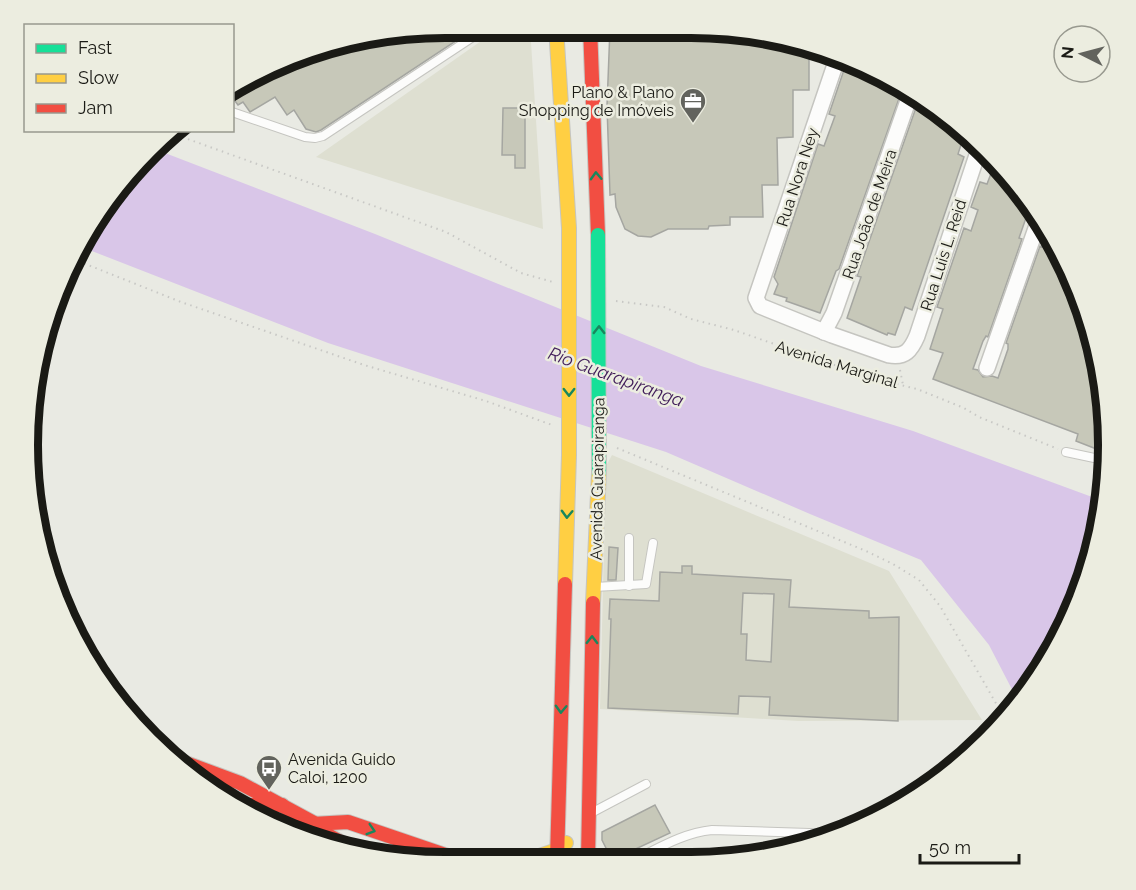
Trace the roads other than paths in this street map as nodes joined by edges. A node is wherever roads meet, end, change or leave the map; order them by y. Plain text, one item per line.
1 (471, 38) edge
2 (557, 38) edge
3 (590, 38) edge
4 (835, 64) edge
5 (908, 100) edge
6 (234, 113) edge
7 (977, 155) edge
8 (1036, 228) edge
9 (824, 332) junction
10 (987, 368) dead end
11 (1066, 452) road end
12 (1098, 459) edge
13 (629, 538) dead end
14 (653, 543) dead end
15 (629, 586) junction
16 (594, 587) junction
17 (195, 766) edge
18 (646, 784) dead end
19 (254, 805) edge
20 (282, 805) junction
21 (589, 820) junction
22 (314, 823) junction
23 (297, 824) edge
24 (815, 833) edge
25 (334, 837) edge
26 (436, 852) edge
27 (557, 852) edge
28 (560, 852) edge
29 (588, 852) edge
30 (650, 852) edge

1 - 6 lane
2 -> 27 main road, Avenida Guarapiranga, bridge
16 -> 3 main road, Avenida Guarapiranga, bridge
4 - 9 street, Rua Nora Ney
5 - 9 street, Rua João de Meira
7 - 9 street, Rua Luis L. Reid
8 - 10 street
11 - 12 lane
13 - 15 lane
14 - 15 lane
15 - 16 lane
21 -> 16 main road, Avenida Guarapiranga
17 - 20 main road
18 - 21 lane
19 - 20 main road
20 - 22 main road
21 - 28 main road
21 - 29 main road, Avenida Guarapiranga
22 - 23 main road
22 - 25 main road
22 -> 26 main road
24 - 30 lane

